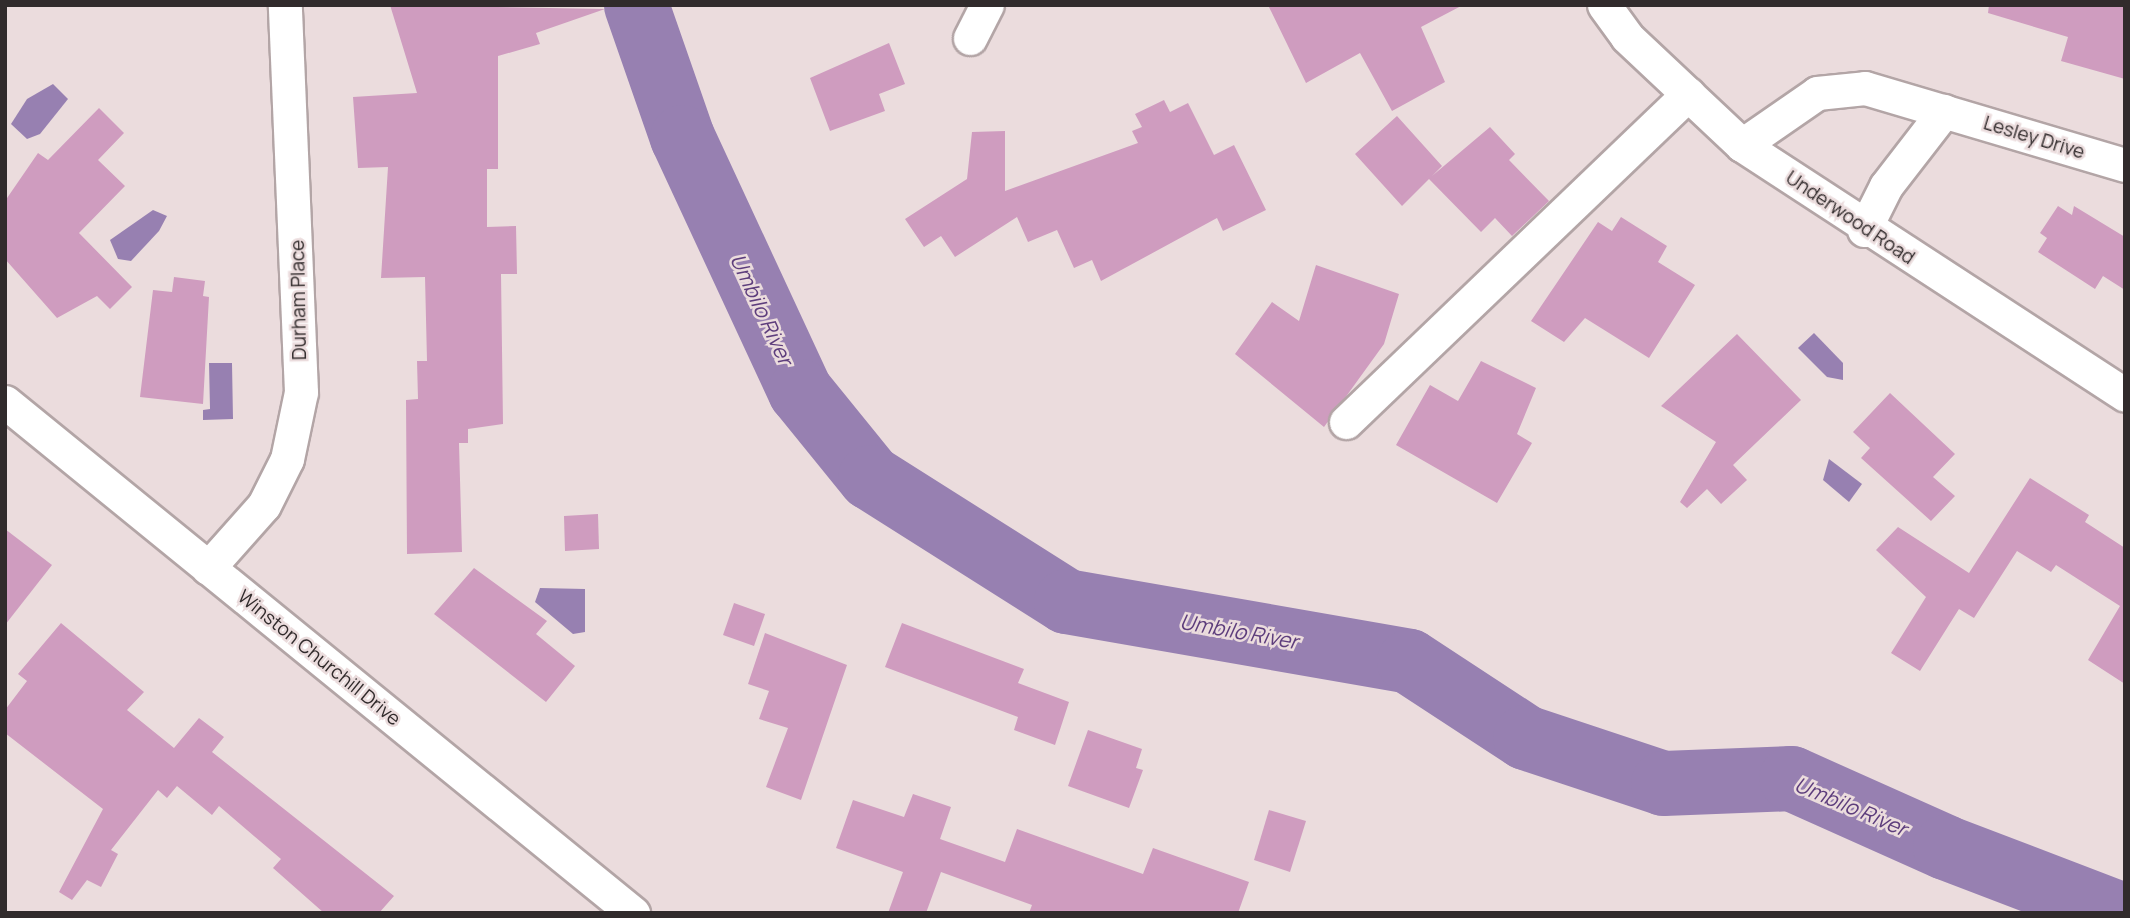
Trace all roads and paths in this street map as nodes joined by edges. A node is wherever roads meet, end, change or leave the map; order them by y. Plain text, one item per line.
1 (285, 5) edge
2 (987, 5) edge
3 (1604, 5) edge
4 (971, 38) dead end
5 (1688, 94) junction
6 (1944, 111) junction
7 (1742, 145) junction
8 (2125, 165) edge
9 (1864, 230) junction
10 (2125, 395) edge
11 (5, 402) edge
12 (1346, 422) dead end
13 (208, 568) junction
14 (633, 913) edge

1 - 13 street, Durham Place
2 - 4 street
3 - 5 street, Underwood Road
5 - 7 street, Underwood Road
5 - 12 street
6 - 7 street, Lesley Drive
6 - 8 street, Lesley Drive
6 - 9 street
7 - 9 street, Underwood Road
9 - 10 street, Underwood Road
11 - 13 street, Winston Churchill Drive
13 - 14 street, Winston Churchill Drive

